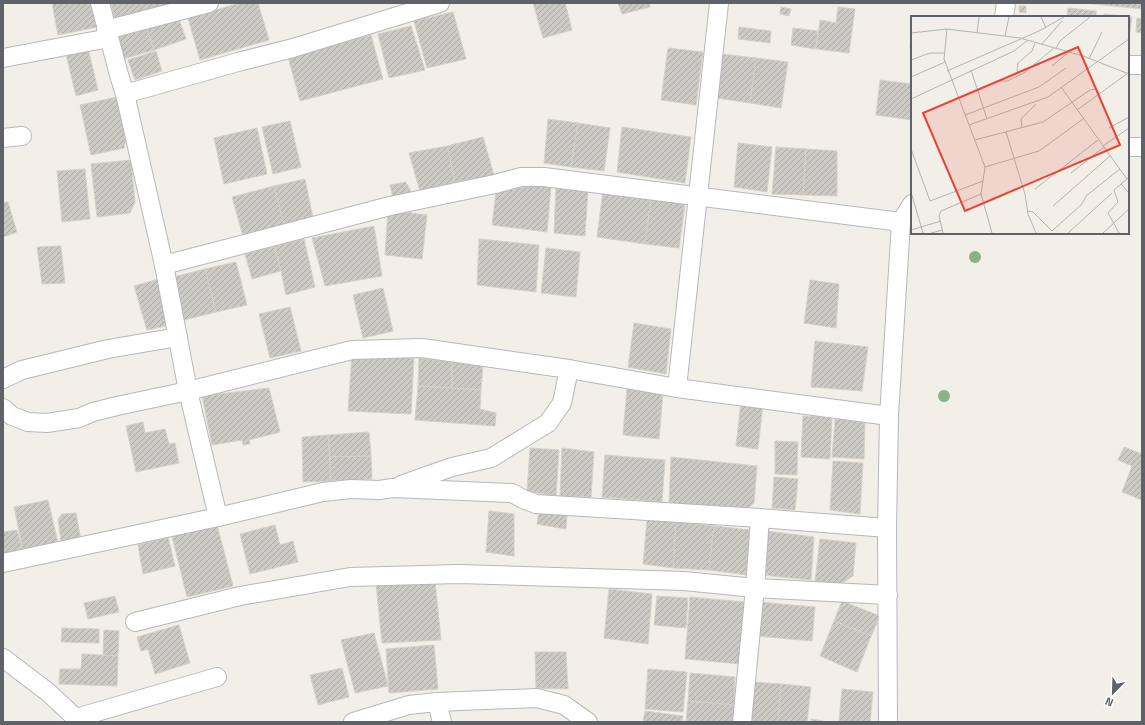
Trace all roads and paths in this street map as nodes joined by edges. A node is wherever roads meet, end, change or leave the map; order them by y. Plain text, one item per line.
1 (100, 3) edge
2 (209, 3) edge
3 (440, 3) edge
4 (719, 3) edge
5 (1006, 3) edge
6 (1004, 16) edge
7 (108, 34) junction
8 (3, 58) edge
9 (1129, 65) edge
10 (1142, 65) edge
11 (125, 94) junction
12 (22, 136) dead end
13 (3, 138) edge
14 (1129, 147) edge
15 (1142, 147) edge
16 (698, 197) junction
17 (911, 206) edge
18 (901, 222) junction
19 (164, 265) junction
20 (178, 337) junction
21 (569, 369) junction
22 (3, 379) edge
23 (677, 388) junction
24 (188, 391) junction
25 (3, 408) edge
26 (889, 416) junction
27 (393, 488) junction
28 (218, 517) junction
29 (760, 518) junction
30 (887, 528) junction
31 (3, 564) edge
32 (755, 588) junction
33 (888, 595) junction
34 (135, 622) dead end
35 (3, 658) edge
36 (216, 677) dead end
37 (437, 702) junction
38 (78, 720) edge
39 (353, 722) edge
40 (442, 722) edge
41 (588, 722) edge
42 (742, 722) edge
43 (888, 722) edge

1 - 7 street
2 - 7 street
3 - 11 street
4 - 16 street
5 - 6 street
7 - 8 street
7 - 11 street
9 - 10 street
11 - 19 street
12 - 13 street
14 - 15 street
16 - 18 street
16 - 19 street
16 - 23 street
17 - 18 street
18 - 26 street
19 - 20 street
20 - 22 street
20 - 24 street
21 - 23 street
21 - 24 street
21 - 27 street
23 - 26 street
24 - 25 street
24 - 28 street
26 - 30 street
27 - 28 street
27 - 29 street
28 - 31 street
29 - 30 street
29 - 32 street
30 - 33 street
32 - 33 street
32 - 34 street
32 - 42 street
33 - 43 street
35 - 38 street
36 - 38 street
37 - 39 street
37 - 40 street
37 - 41 street

